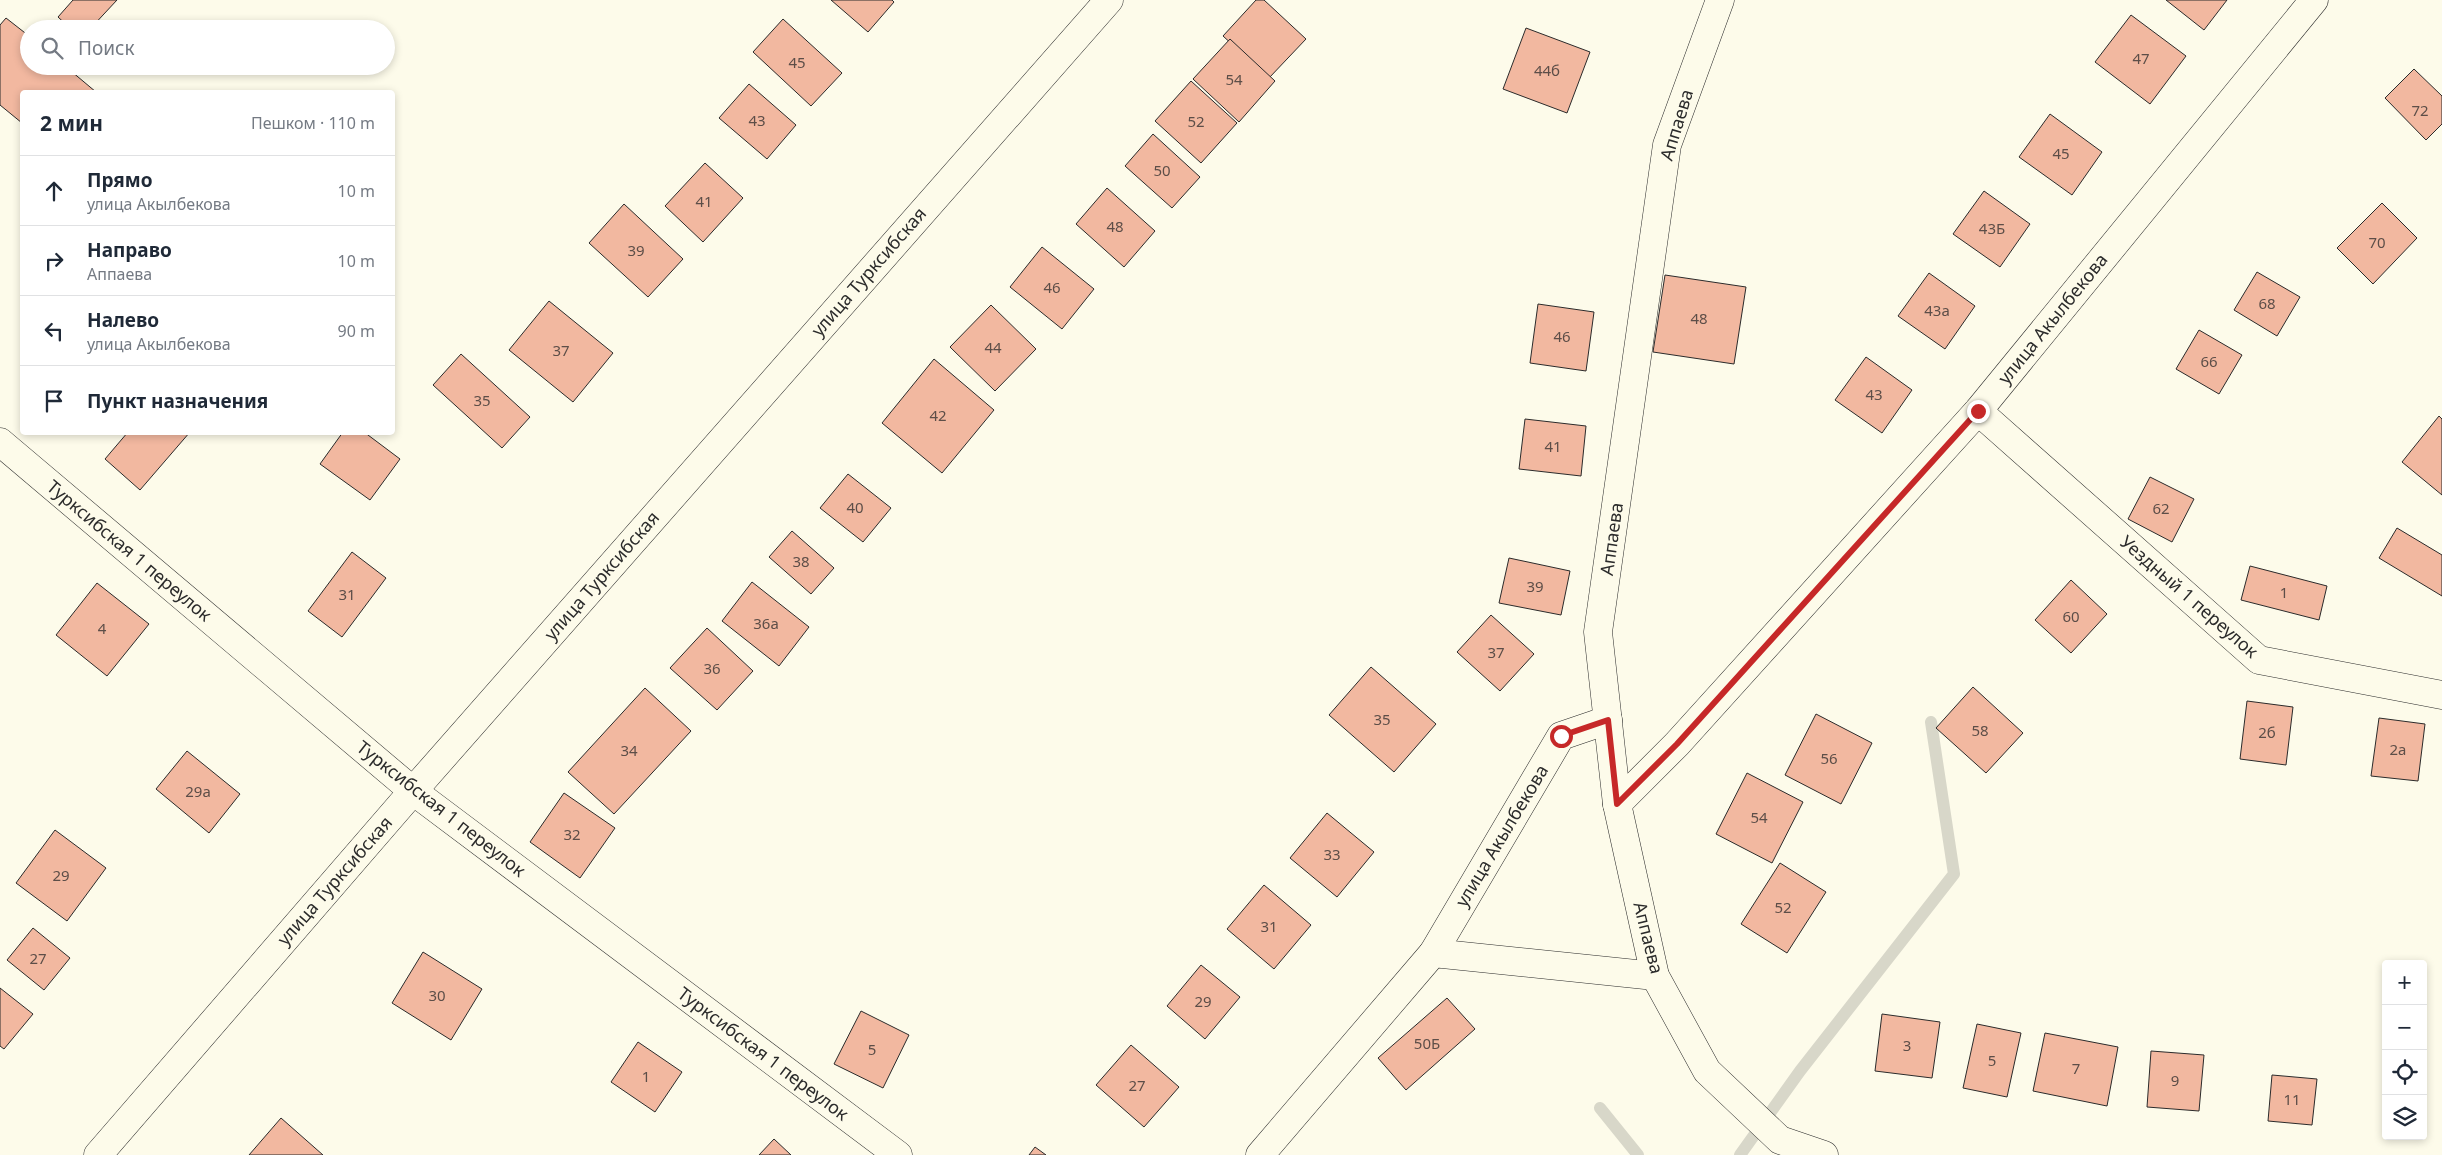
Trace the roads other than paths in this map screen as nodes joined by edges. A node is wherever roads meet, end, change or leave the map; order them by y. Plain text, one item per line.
1 (1109, 0) edge
2 (1720, 0) edge
3 (2314, 0) edge
4 (1978, 411) junction
5 (0, 442) edge
6 (2442, 695) edge
7 (1608, 720) junction
8 (413, 791) junction
9 (1617, 804) junction
10 (1433, 953) junction
11 (1655, 976) junction
12 (98, 1155) edge
13 (898, 1155) edge
14 (1260, 1155) edge
15 (1823, 1155) edge

1 - 8 street, улица Турксибская
2 - 7 street, Аппаева
3 - 4 street, улица Акылбекова
4 - 6 street, Уездный 1 переулок
4 - 9 street, улица Акылбекова
5 - 8 street, Турксибская 1 переулок
7 - 9 street, Аппаева
7 - 10 street, улица Акылбекова
8 - 12 street, улица Турксибская
8 - 13 street, Турксибская 1 переулок
9 - 11 street, Аппаева
10 - 11 street
10 - 14 street, улица Акылбекова
11 - 15 street, Аппаева

